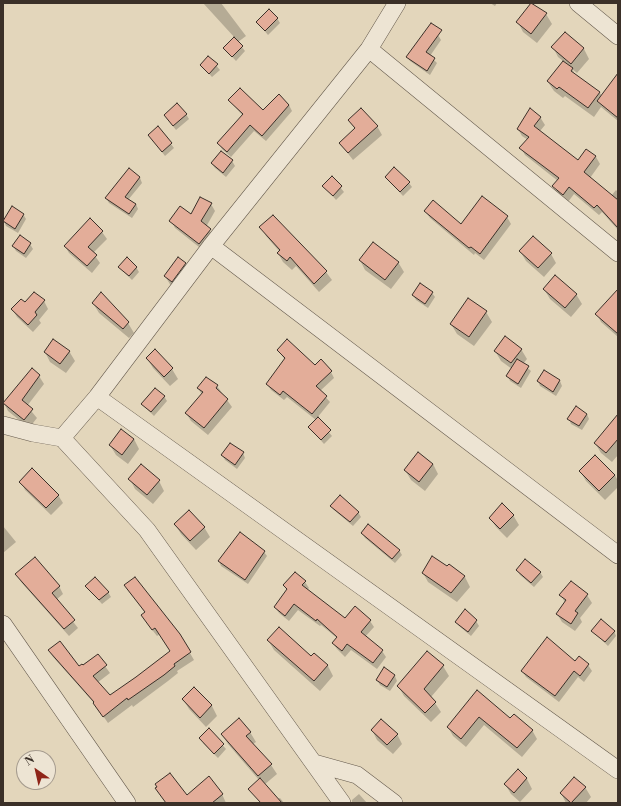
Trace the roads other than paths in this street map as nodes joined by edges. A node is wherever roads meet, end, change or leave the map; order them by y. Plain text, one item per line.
1 (397, 3) edge
2 (578, 3) edge
3 (618, 36) edge
4 (369, 49) junction
5 (211, 246) junction
6 (618, 254) edge
7 (97, 397) junction
8 (3, 424) edge
9 (62, 438) junction
10 (618, 555) edge
11 (3, 624) edge
12 (314, 763) junction
13 (618, 770) edge
14 (127, 803) edge
15 (342, 803) edge
16 (394, 803) edge

1 - 4 street
2 - 3 street
4 - 5 street
4 - 6 street
5 - 7 street
5 - 10 street
7 - 9 street
7 - 13 street
8 - 9 street
9 - 12 street
11 - 14 street
12 - 15 street
12 - 16 street

